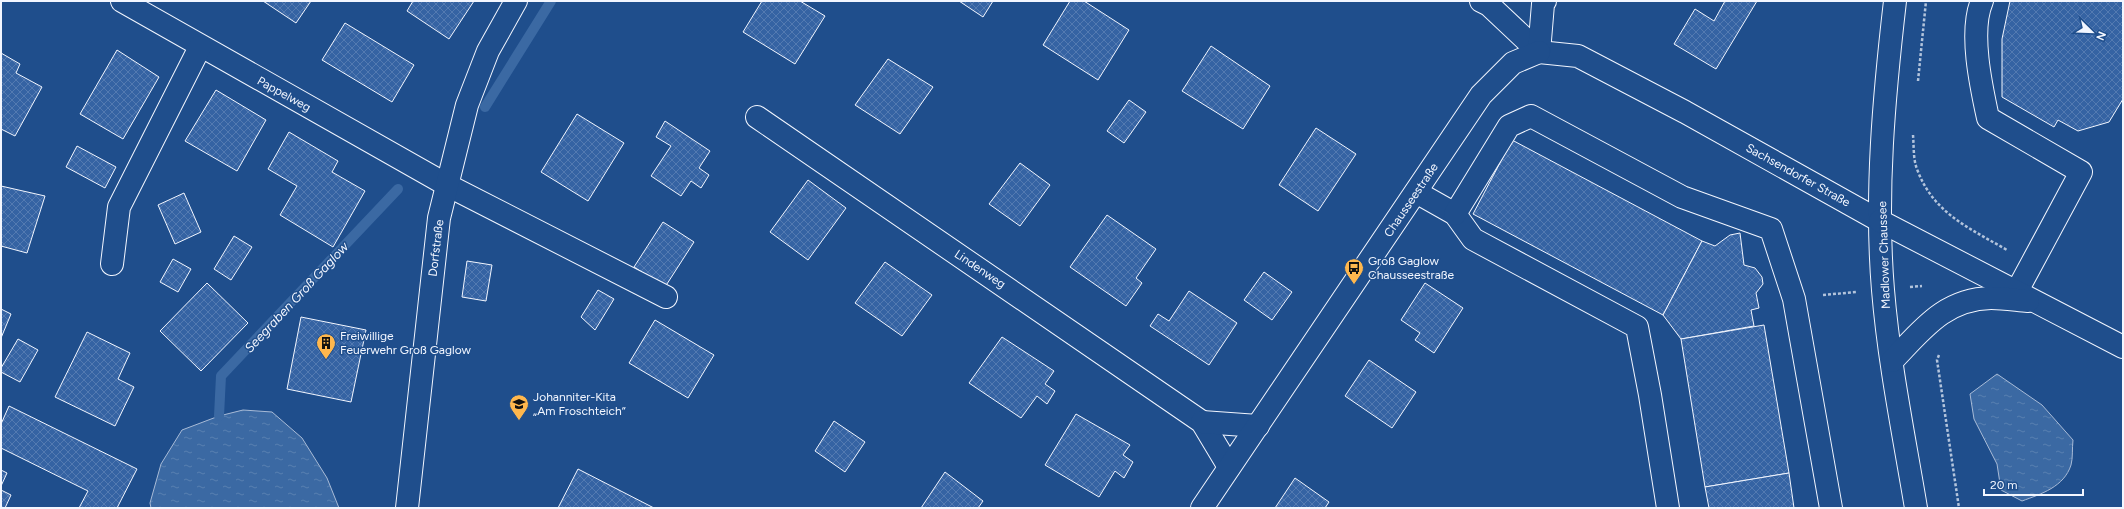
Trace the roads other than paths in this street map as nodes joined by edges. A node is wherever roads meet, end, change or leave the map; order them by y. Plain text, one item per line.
1 (122, 1) edge
2 (516, 1) edge
3 (1480, 1) edge
4 (1545, 1) edge
5 (1895, 1) edge
6 (1982, 1) edge
7 (200, 47) junction
8 (1539, 52) junction
9 (757, 117) dead end
10 (447, 185) junction
11 (1416, 192) junction
12 (1455, 214) junction
13 (1880, 221) junction
14 (112, 264) dead end
15 (2017, 290) junction
16 (666, 297) dead end
17 (2040, 302) junction
18 (2123, 347) edge
19 (1892, 361) junction
20 (1202, 422) junction
21 (1258, 426) junction
22 (1229, 467) junction
23 (407, 508) edge
24 (1202, 508) edge
25 (1668, 508) edge
26 (1830, 508) edge
27 (1916, 508) edge

1 - 7 street, Pappelweg
2 - 10 street, Dorfstraße
3 - 8 street
4 - 8 street
5 - 13 street, Madlower Chaussee
6 - 15 street
7 - 10 street, Pappelweg
7 - 14 street
8 - 11 street, Chausseestraße
8 - 13 street, Sachsendorfer Straße
9 - 20 street, Lindenweg
10 - 16 street, Pappelweg
10 - 23 street, Dorfstraße
11 - 12 street
11 - 21 street, Chausseestraße
12 - 25 street
12 - 26 street
13 - 15 street, Sachsendorfer Straße
13 - 19 street, Madlower Chaussee
15 - 17 street, Sachsendorfer Straße
17 - 18 street, Sachsendorfer Straße
17 - 19 street
19 - 27 street, Madlower Chaussee
20 - 21 street
20 - 22 street, Lindenweg
21 - 22 street, Chausseestraße
22 - 24 street, Chausseestraße

